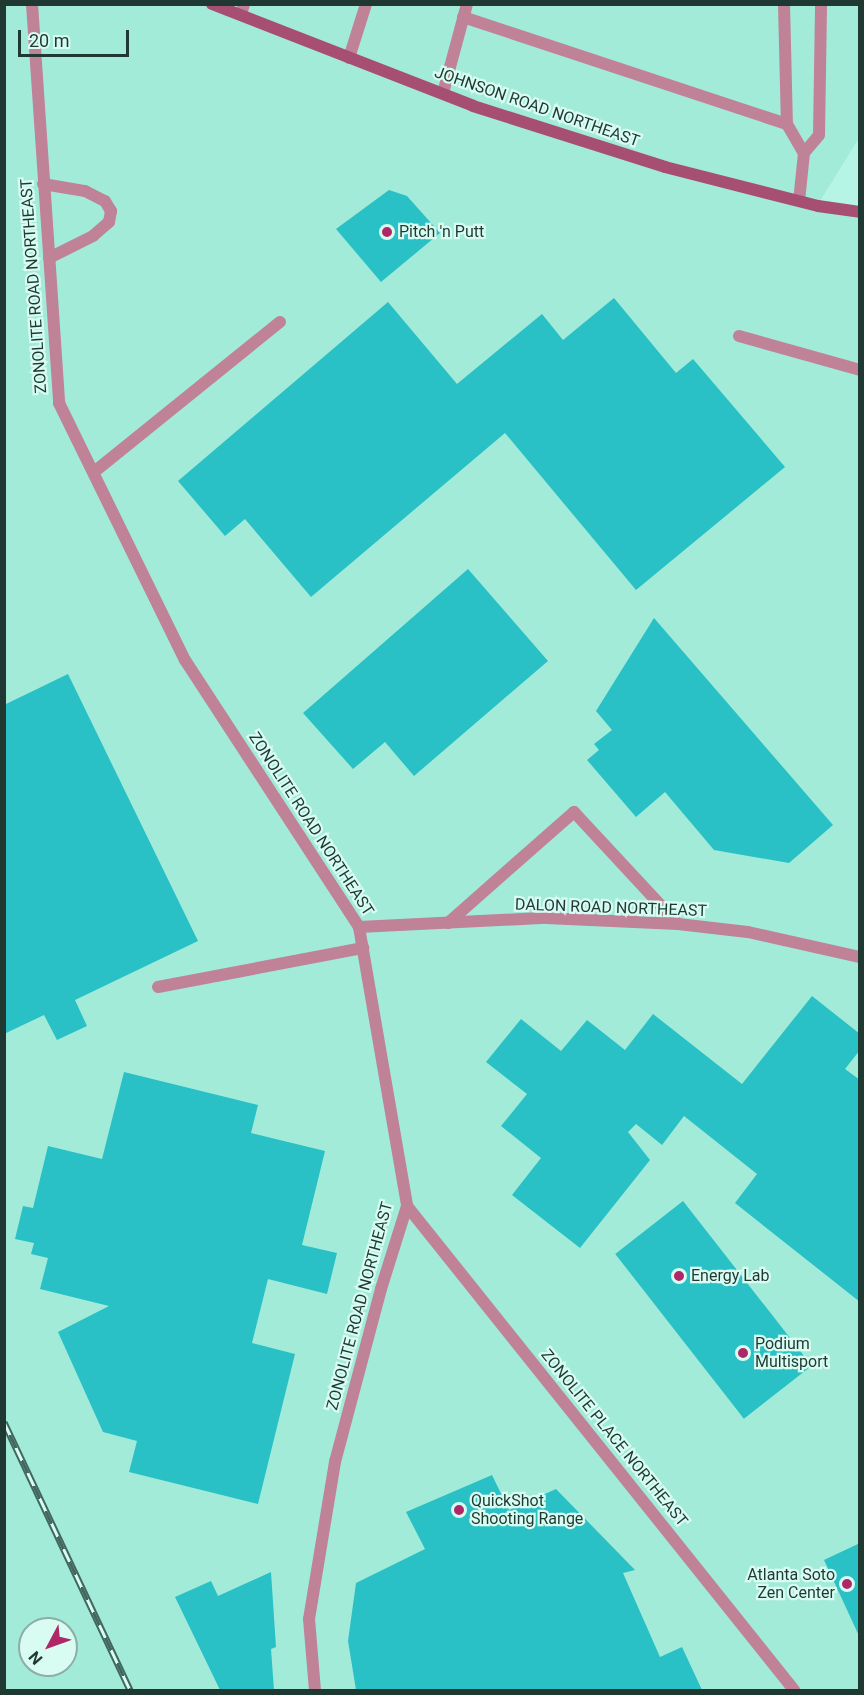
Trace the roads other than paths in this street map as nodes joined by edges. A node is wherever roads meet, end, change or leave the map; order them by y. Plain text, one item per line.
1 (32, 4) edge
2 (212, 4) edge
3 (366, 4) edge
4 (466, 4) edge
5 (784, 4) edge
6 (820, 4) edge
7 (242, 9) edge
8 (463, 17) junction
9 (350, 58) junction
10 (443, 93) junction
11 (787, 124) junction
12 (804, 153) junction
13 (43, 184) junction
14 (800, 201) junction
15 (860, 212) edge
16 (49, 258) junction
17 (280, 322) dead end
18 (738, 336) dead end
19 (860, 370) edge
20 (94, 472) junction
21 (448, 923) junction
22 (678, 924) junction
23 (359, 927) junction
24 (363, 948) junction
25 (860, 957) edge
26 (158, 987) dead end
27 (408, 1206) junction
28 (315, 1690) edge
29 (794, 1690) edge

1 - 13 street, ZONOLITE ROAD NORTHEAST
2 - 7 street, JOHNSON ROAD NORTHEAST
3 - 9 street
4 - 8 street
5 - 11 street
6 - 12 street
7 - 9 street, JOHNSON ROAD NORTHEAST
8 - 10 street
8 - 11 street
9 - 10 street, JOHNSON ROAD NORTHEAST
10 - 14 street, JOHNSON ROAD NORTHEAST
11 - 12 street
12 - 14 street
13 - 16 street, ZONOLITE ROAD NORTHEAST
13 - 16 street
14 - 15 street, JOHNSON ROAD NORTHEAST
16 - 20 street, ZONOLITE ROAD NORTHEAST
17 - 20 street
18 - 19 street
20 - 23 street, ZONOLITE ROAD NORTHEAST
21 - 22 street, DALON ROAD NORTHEAST
21 - 22 street
21 - 23 street, DALON ROAD NORTHEAST
22 - 25 street, DALON ROAD NORTHEAST
23 - 24 street, ZONOLITE ROAD NORTHEAST
24 - 26 street
24 - 27 street, ZONOLITE ROAD NORTHEAST
27 - 28 street, ZONOLITE ROAD NORTHEAST
27 - 29 street, ZONOLITE PLACE NORTHEAST

